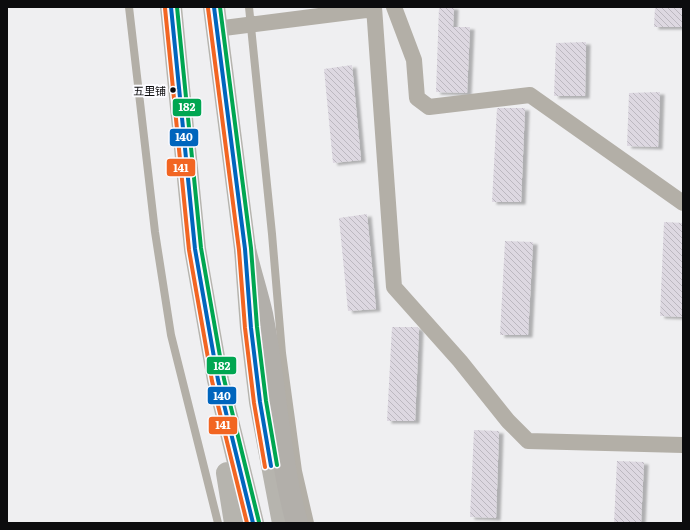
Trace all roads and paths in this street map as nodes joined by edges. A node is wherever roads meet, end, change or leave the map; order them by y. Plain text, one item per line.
1 (129, 7) edge
2 (171, 7) edge
3 (214, 7) edge
4 (249, 7) edge
5 (394, 7) edge
6 (374, 8) edge
7 (250, 24) junction
8 (216, 29) junction
9 (683, 203) edge
10 (245, 249) junction
11 (218, 380) junction
12 (683, 445) edge
13 (218, 523) edge
14 (235, 523) edge
15 (253, 523) edge
16 (283, 523) edge
17 (297, 523) edge
18 (310, 523) edge

1 - 13 lane
2 - 11 main road
3 - 8 main road
4 - 7 lane
5 - 9 street
6 - 7 street
6 - 12 street
7 - 8 street
7 - 18 lane
8 - 10 main road
10 - 16 main road
10 - 17 highway
11 - 14 main road
11 - 15 main road

